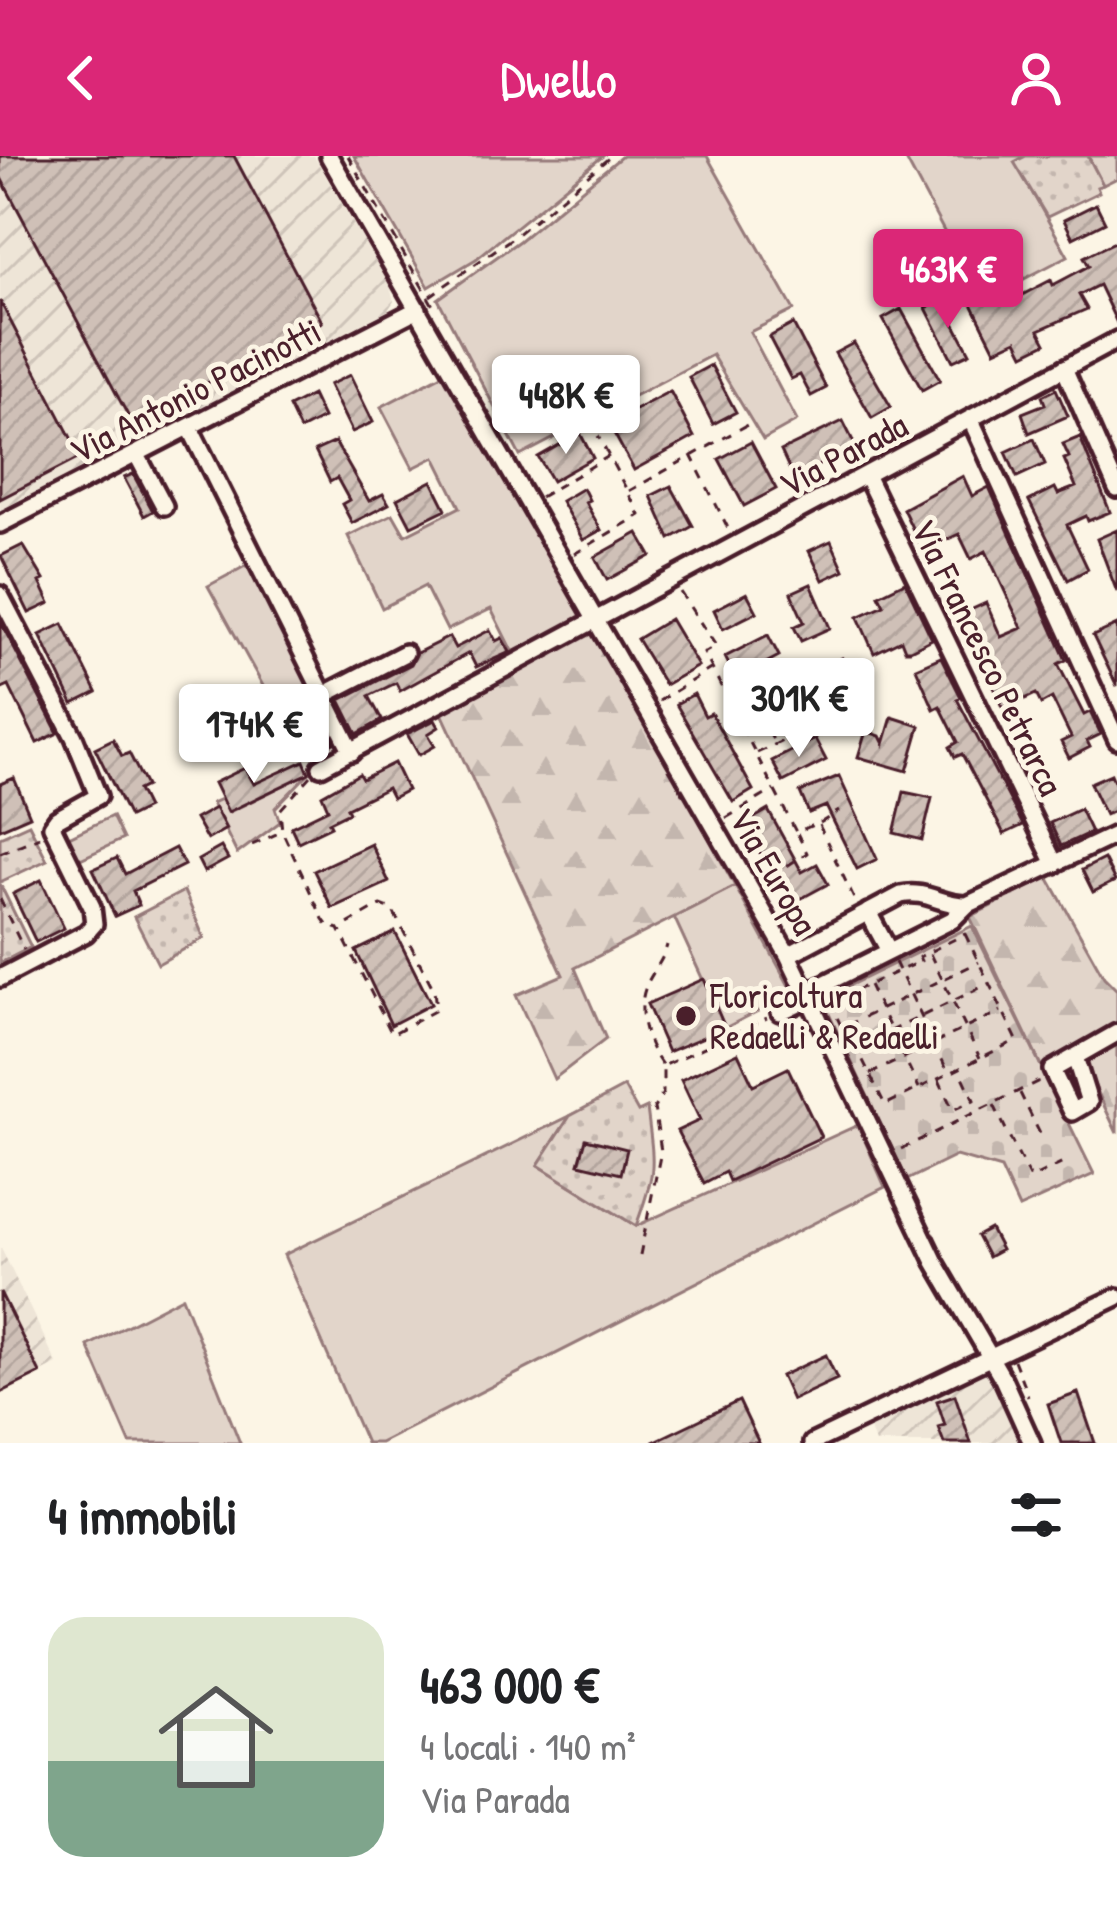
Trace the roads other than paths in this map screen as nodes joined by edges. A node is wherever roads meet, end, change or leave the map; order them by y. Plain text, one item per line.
1 (329, 156) edge
2 (423, 303) junction
3 (1117, 340) edge
4 (1064, 368) junction
5 (971, 420) junction
6 (190, 428) junction
7 (137, 455) junction
8 (866, 475) junction
9 (1117, 489) edge
10 (164, 506) dead end
11 (0, 524) edge
12 (0, 595) edge
13 (596, 620) junction
14 (405, 653) dead end
15 (324, 694) junction
16 (1117, 740) edge
17 (352, 752) junction
18 (321, 767) road end
19 (1117, 834) edge
20 (1055, 864) junction
21 (967, 905) junction
22 (865, 914) junction
23 (889, 950) junction
24 (788, 956) junction
25 (0, 978) edge
26 (807, 996) junction
27 (780, 1012) road end
28 (1117, 1033) edge
29 (1075, 1057) dead end
30 (1117, 1297) edge
31 (990, 1357) junction
32 (812, 1443) edge
33 (1032, 1443) edge

1 - 2 street, Via Europa
2 - 6 street, Via Antonio Pacinotti
2 - 13 street, Via Europa
3 - 4 street, Via Parada
4 - 5 street, Via Parada
4 - 9 street
5 - 8 street, Via Parada
5 - 16 street
6 - 7 street, Via Antonio Pacinotti
6 - 15 street
7 - 10 street
7 - 11 street, Via Antonio Pacinotti
8 - 13 street, Via Parada
8 - 20 street, Via Francesco Petrarca
12 - 25 street
13 - 17 street, Via Parada
13 - 24 street, Via Europa
14 - 15 street
15 - 17 street
17 - 18 street, Via Parada
19 - 20 street
20 - 21 street
21 - 22 street
21 - 23 street
22 - 23 street
22 - 24 street
23 - 26 street
24 - 26 street, Via Europa
26 - 27 street
26 - 31 street, Via Europa
28 - 29 street
30 - 31 street
31 - 32 street
31 - 33 street, Via Europa

